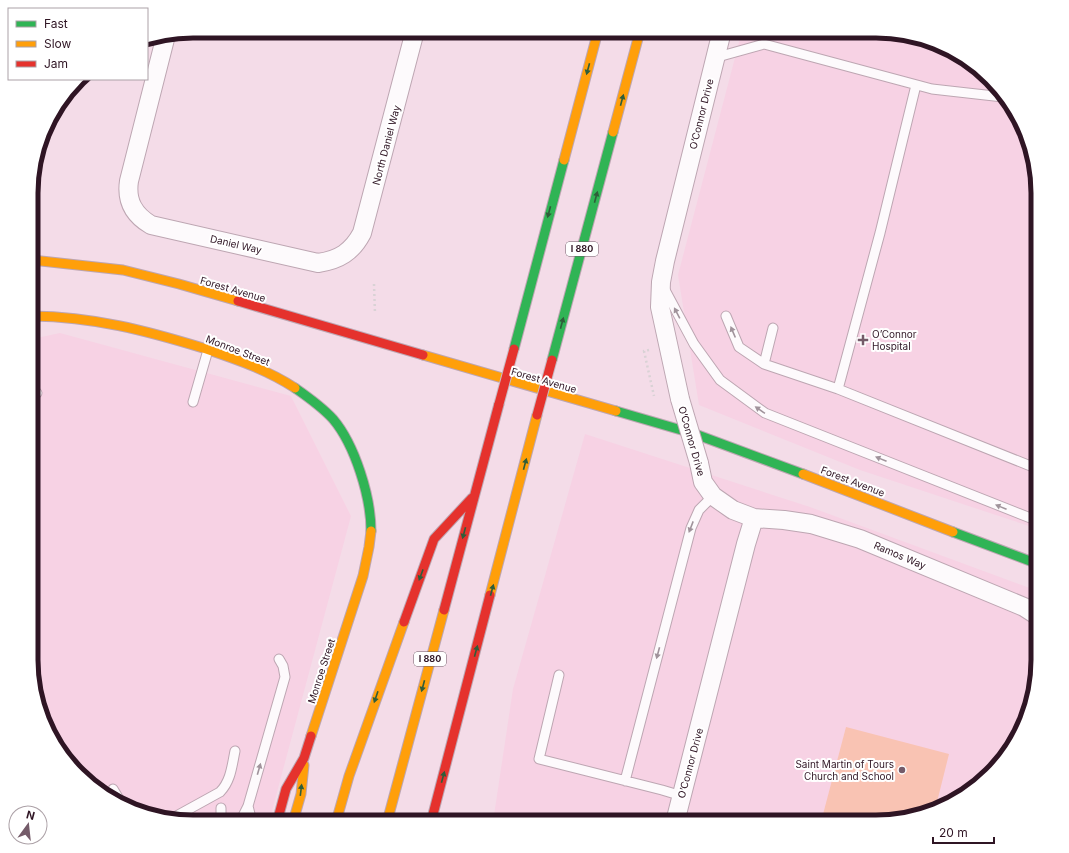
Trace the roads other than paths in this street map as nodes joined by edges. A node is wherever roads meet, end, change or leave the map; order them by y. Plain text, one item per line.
1 (414, 38) edge
2 (596, 38) edge
3 (638, 38) edge
4 (720, 38) edge
5 (165, 41) edge
6 (714, 58) junction
7 (916, 85) junction
8 (997, 96) edge
9 (346, 253) joint
10 (38, 261) edge
11 (661, 282) junction
12 (38, 316) edge
13 (726, 316) dead end
14 (773, 328) dead end
15 (208, 350) junction
16 (764, 364) junction
17 (838, 389) junction
18 (193, 402) dead end
19 (1031, 466) edge
20 (474, 496) junction
21 (713, 496) junction
22 (754, 518) junction
23 (1031, 518) edge
24 (1031, 561) edge
25 (1031, 612) edge
26 (279, 659) dead end
27 (559, 675) dead end
28 (235, 750) dead end
29 (304, 758) junction
30 (625, 781) junction
31 (113, 789) dead end
32 (116, 794) edge
33 (682, 796) junction
34 (248, 806) junction
35 (220, 808) dead end
36 (179, 815) edge
37 (220, 815) edge
38 (244, 815) edge
39 (250, 815) edge
40 (279, 815) edge
41 (296, 815) edge
42 (338, 815) edge
43 (389, 815) edge
44 (435, 815) edge
45 (677, 815) edge

1 - 9 street, North Daniel Way
2 -> 20 main road, I 880, bridge
44 -> 3 main road, I 880, bridge
4 - 6 street, O’Connor Drive
5 - 9 street, Daniel Way
6 - 7 lane
6 - 11 street, O’Connor Drive
7 - 8 lane
7 - 17 lane
10 - 24 main road, Forest Avenue
11 - 21 street, O’Connor Drive, bridge
23 -> 11 lane
12 - 15 main road, Monroe Street
16 -> 13 lane
14 - 16 lane
15 - 18 lane
15 - 29 main road, Monroe Street
16 - 17 lane
17 - 19 lane
20 -> 42 main road
20 -> 43 main road, I 880
21 - 22 street, O’Connor Drive
21 -> 30 lane
22 - 25 street, Ramos Way
22 - 33 street, O’Connor Drive
34 -> 26 lane
27 - 30 lane
28 - 36 lane
29 - 40 main road, Monroe Street
41 -> 29 main road, Monroe Street
30 - 33 lane
31 - 32 lane
33 - 45 street, O’Connor Drive
34 - 38 lane
34 - 39 lane
35 - 37 lane

